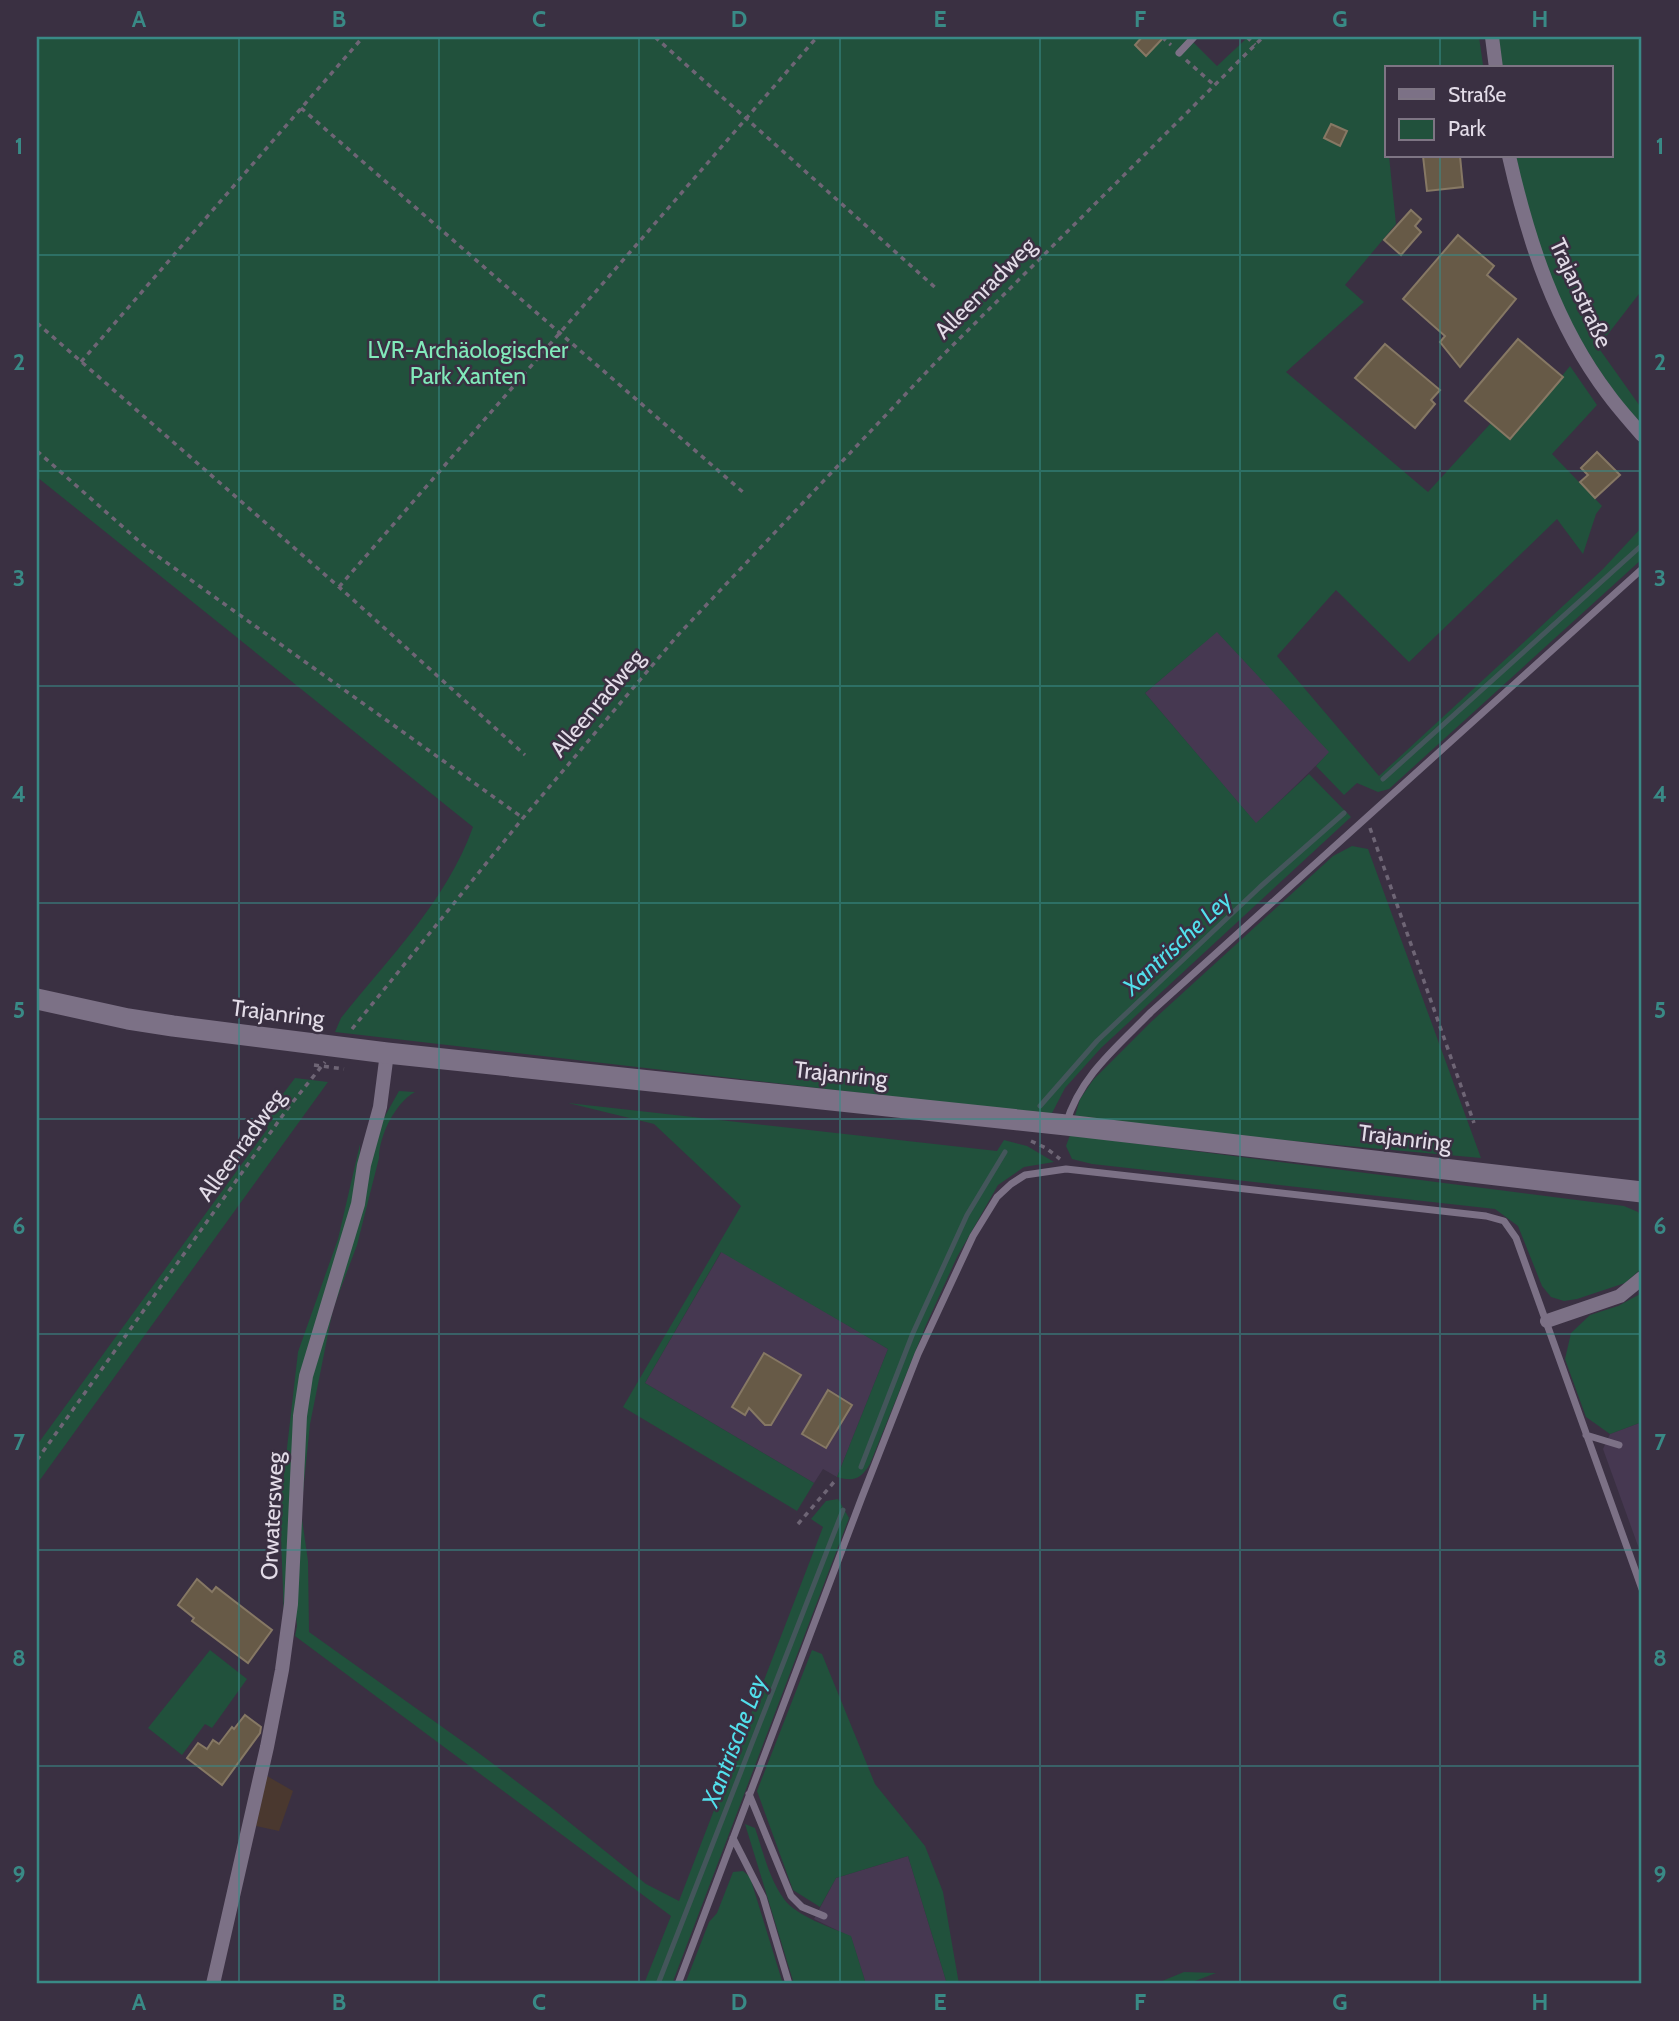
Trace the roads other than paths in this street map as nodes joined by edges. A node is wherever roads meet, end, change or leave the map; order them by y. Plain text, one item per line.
1 (1194, 37) edge
2 (1492, 37) edge
3 (1179, 52) dead end
4 (1496, 66) edge
5 (1510, 158) edge
6 (1642, 435) edge
7 (1642, 569) edge
8 (37, 999) edge
9 (387, 1053) junction
10 (1066, 1125) junction
11 (1642, 1192) edge
12 (1642, 1278) edge
13 (1547, 1321) junction
14 (1586, 1435) junction
15 (1619, 1445) dead end
16 (1642, 1589) edge
17 (749, 1794) junction
18 (733, 1838) junction
19 (824, 1916) dead end
20 (213, 1984) edge
21 (678, 1984) edge
22 (789, 1984) edge

1 - 3 lane
2 - 4 street
5 - 6 street, Trajanstraße
7 - 10 lane
8 - 9 main road, Trajanring
9 - 10 main road, Trajanring
9 - 20 street, Orwatersweg
10 - 11 main road, Trajanring
12 - 13 street
13 - 14 lane
13 - 17 lane
14 - 15 lane
14 - 16 lane
17 - 18 lane
17 - 19 lane
18 - 21 lane
18 - 22 lane

